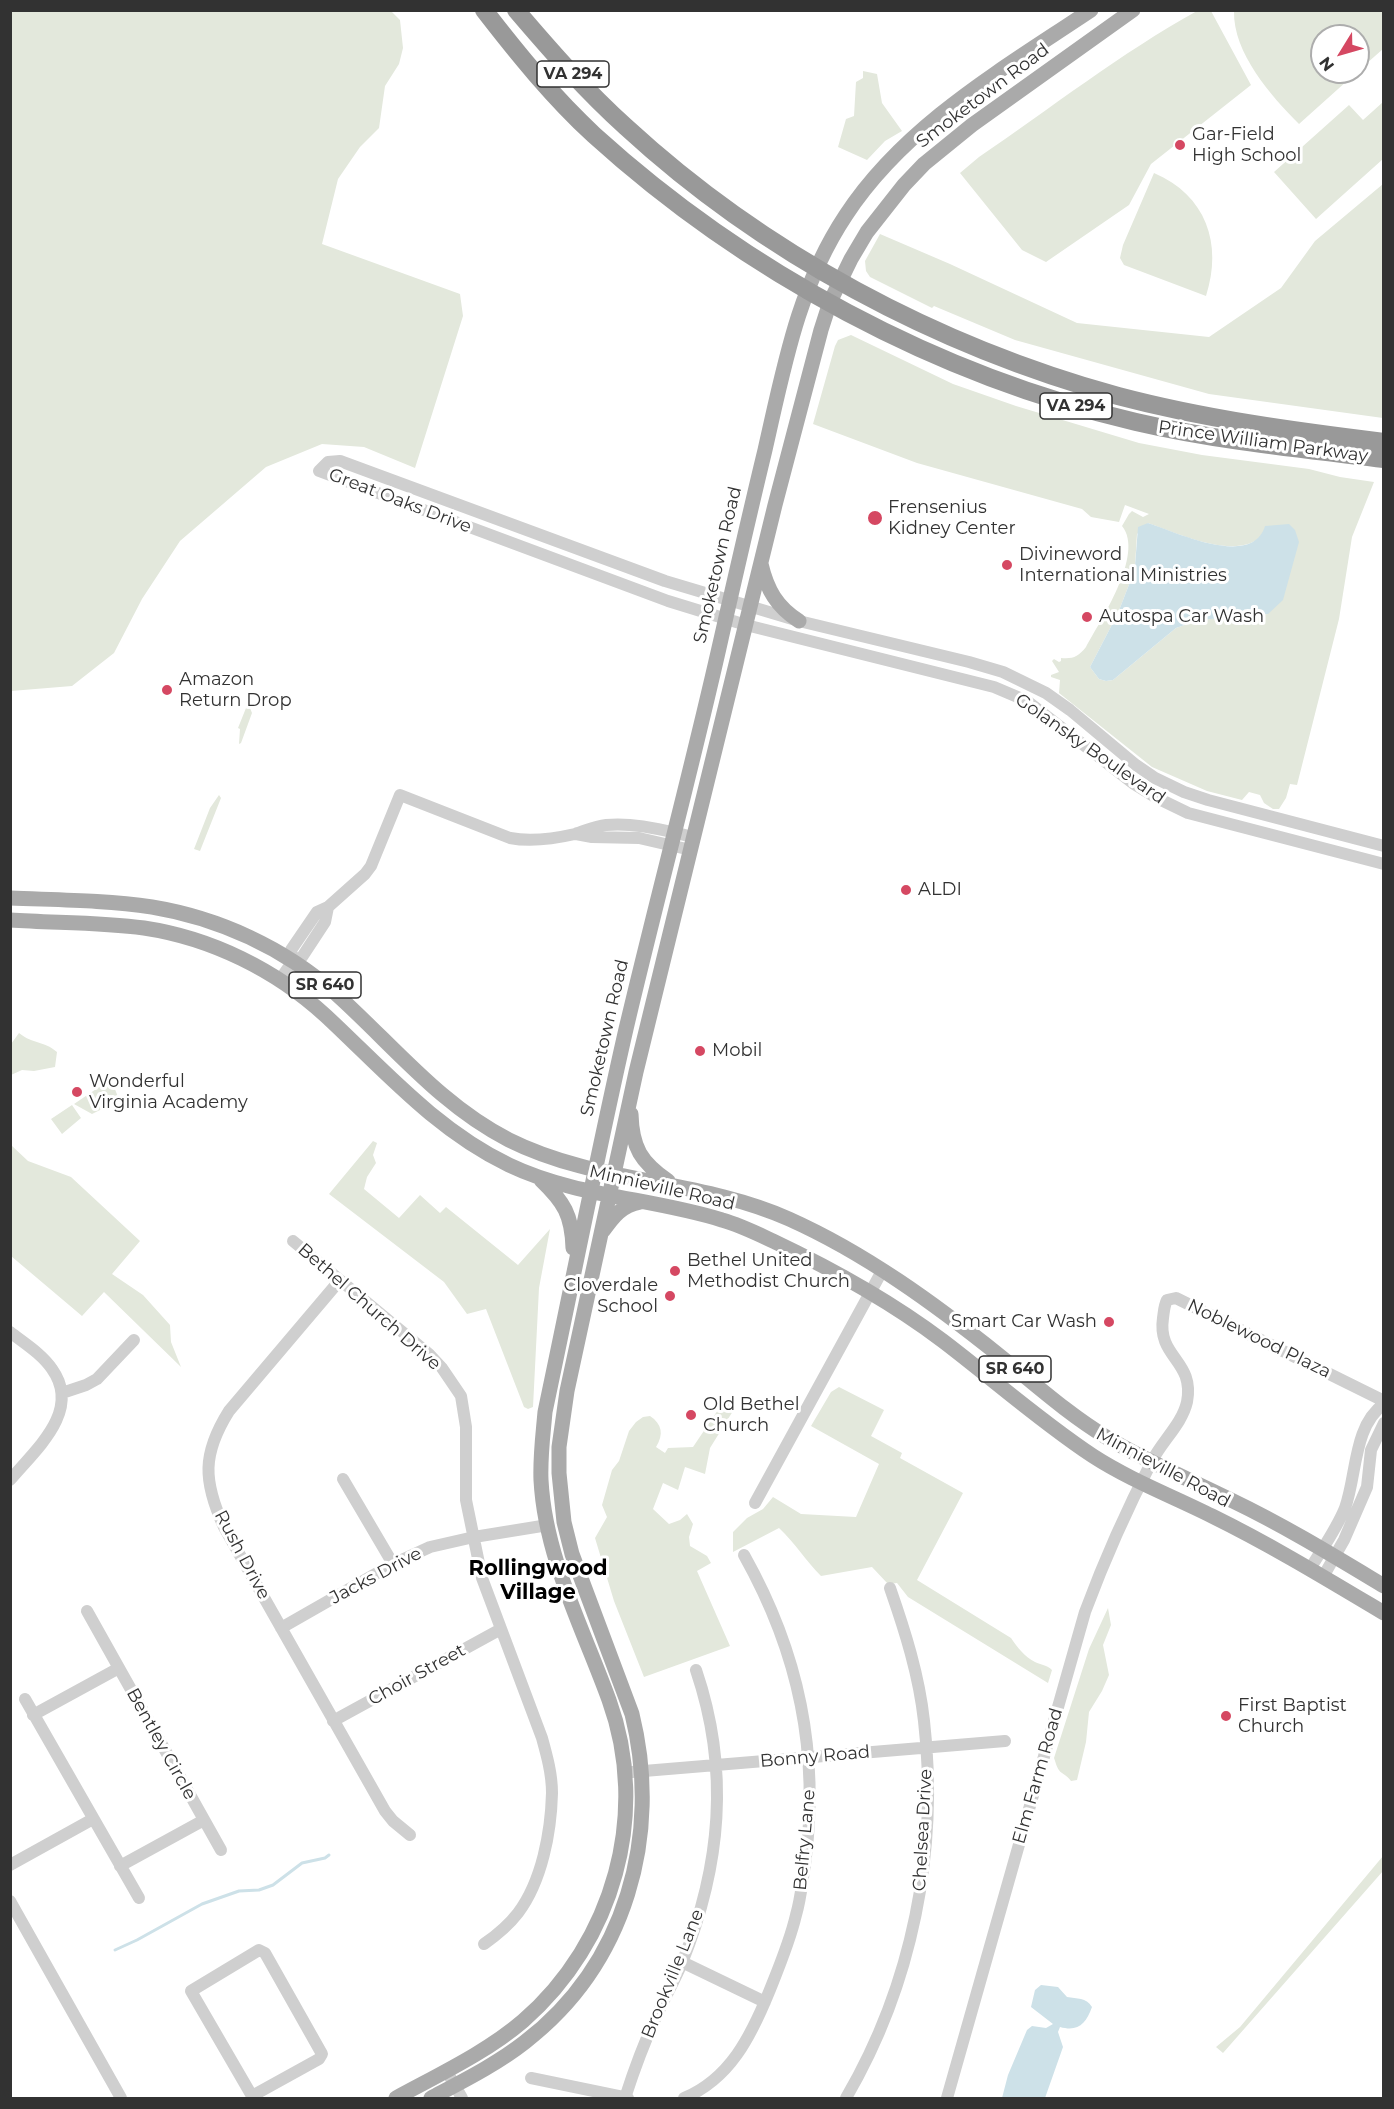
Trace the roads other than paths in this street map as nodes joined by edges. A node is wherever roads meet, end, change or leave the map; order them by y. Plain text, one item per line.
1 (1091, 10) edge
2 (1133, 10) edge
3 (485, 11) edge
4 (518, 11) edge
5 (498, 28) junction
6 (816, 267) junction
7 (839, 281) junction
8 (807, 289) junction
9 (830, 302) junction
10 (1383, 442) edge
11 (1383, 459) edge
12 (761, 561) junction
13 (730, 600) junction
14 (750, 607) junction
15 (726, 618) junction
16 (799, 621) junction
17 (746, 625) junction
18 (1029, 683) junction
19 (1020, 698) junction
20 (1251, 812) junction
21 (1246, 829) junction
22 (673, 839) junction
23 (692, 844) junction
24 (1383, 846) edge
25 (1383, 864) edge
26 (10, 898) edge
27 (10, 920) edge
28 (293, 961) junction
29 (279, 981) junction
30 (630, 1098) junction
31 (595, 1170) junction
32 (613, 1174) junction
33 (537, 1176) junction
34 (673, 1185) junction
35 (591, 1191) junction
36 (608, 1194) junction
37 (643, 1202) junction
38 (600, 1236) junction
39 (293, 1241) dead end
40 (574, 1269) junction
41 (882, 1271) junction
42 (340, 1280) junction
43 (871, 1293) junction
44 (10, 1332) edge
45 (134, 1340) dead end
46 (62, 1393) junction
47 (1383, 1402) edge
48 (1383, 1423) edge
49 (1152, 1462) junction
50 (343, 1479) dead end
51 (10, 1480) edge
52 (1142, 1483) junction
53 (754, 1503) dead end
54 (548, 1526) junction
55 (474, 1537) junction
56 (1328, 1554) junction
57 (744, 1555) dead end
58 (393, 1564) junction
59 (1317, 1573) junction
60 (1383, 1586) edge
61 (890, 1588) dead end
62 (87, 1611) dead end
63 (1383, 1613) edge
64 (281, 1628) junction
65 (501, 1629) junction
66 (119, 1668) junction
67 (696, 1670) dead end
68 (25, 1700) dead end
69 (33, 1715) junction
70 (333, 1721) junction
71 (1005, 1741) dead end
72 (927, 1748) junction
73 (808, 1758) junction
74 (717, 1765) junction
75 (642, 1771) junction
76 (625, 1772) junction
77 (93, 1819) junction
78 (204, 1820) junction
79 (410, 1835) dead end
80 (221, 1850) dead end
81 (10, 1865) edge
82 (120, 1866) junction
83 (139, 1898) dead end
84 (10, 1900) edge
85 (484, 1944) dead end
86 (682, 1962) junction
87 (765, 2002) junction
88 (446, 2070) junction
89 (531, 2078) dead end
90 (459, 2092) edge
91 (253, 2097) edge
92 (121, 2098) edge
93 (396, 2098) edge
94 (431, 2098) edge
95 (627, 2098) edge
96 (684, 2098) edge
97 (846, 2098) edge
98 (948, 2098) edge

1 - 6 main road, Smoketown Road
2 - 7 main road, Smoketown Road
3 - 5 highway, Prince William Parkway / VA 294
4 - 5 street
4 - 6 highway, Prince William Parkway / VA 294
5 - 8 highway, Prince William Parkway / VA 294
6 - 7 highway, Prince William Parkway / VA 294
6 - 8 main road, Smoketown Road
7 - 9 main road, Smoketown Road
7 - 10 highway, Prince William Parkway / VA 294
8 - 9 highway, Prince William Parkway / VA 294
8 - 13 main road, Smoketown Road
9 - 11 highway, Prince William Parkway / VA 294
9 - 12 main road, Smoketown Road
12 - 14 main road, Smoketown Road
12 - 16 main road
13 - 14 street, Golansky Boulevard
13 - 15 main road, Smoketown Road
13 - 15 street, Great Oaks Drive
14 - 16 street, Golansky Boulevard
14 - 17 main road, Smoketown Road
15 - 17 street, Golansky Boulevard
15 - 22 main road, Smoketown Road
16 - 18 street, Golansky Boulevard
17 - 19 street, Golansky Boulevard
17 - 23 main road, Smoketown Road
18 - 19 street
18 - 20 street, Golansky Boulevard
19 - 21 street, Golansky Boulevard
20 - 21 street
20 - 24 street, Golansky Boulevard
21 - 25 street, Golansky Boulevard
22 - 23 street
22 - 28 street
22 - 31 main road, Smoketown Road
23 - 30 main road, Smoketown Road
26 - 28 main road, Minnieville Road / SR 640
27 - 29 main road, Minnieville Road / SR 640
28 - 29 street
28 - 31 main road, Minnieville Road / SR 640
29 - 33 main road, Minnieville Road / SR 640
30 - 32 main road, Smoketown Road
30 - 34 main road
31 - 32 main road, Minnieville Road / SR 640
31 - 35 main road, Smoketown Road
32 - 34 main road, Minnieville Road / SR 640
32 - 36 main road, Smoketown Road
33 - 35 main road, Minnieville Road / SR 640
33 - 40 main road
34 - 41 main road, Minnieville Road / SR 640
35 - 36 main road, Minnieville Road / SR 640
35 - 40 main road, Smoketown Road
36 - 37 main road, Minnieville Road / SR 640
36 - 38 main road, Smoketown Road
37 - 38 main road
37 - 43 main road, Minnieville Road / SR 640
38 - 75 main road, Smoketown Road
39 - 42 street, Bethel Church Drive
40 - 54 main road, Smoketown Road
41 - 43 street
41 - 49 main road, Minnieville Road / SR 640
42 - 55 street, Bethel Church Drive
42 - 64 street, Rush Drive
43 - 52 main road, Minnieville Road / SR 640
43 - 53 street
44 - 46 street
45 - 46 street
46 - 51 street
47 - 49 street, Noblewood Plaza
47 - 56 street, Noblewood Plaza
48 - 56 street, Noblewood Plaza
49 - 52 street, Elm Farm Road
49 - 56 main road, Minnieville Road / SR 640
50 - 58 street
52 - 59 main road, Minnieville Road / SR 640
52 - 98 street, Elm Farm Road
54 - 55 street, Jacks Drive
54 - 76 main road, Smoketown Road
55 - 58 street, Jacks Drive
55 - 65 street, Bethel Church Drive
56 - 59 street, Noblewood Plaza
56 - 60 main road, Minnieville Road / SR 640
57 - 73 street, Belfry Lane
58 - 64 street, Jacks Drive
59 - 63 main road, Minnieville Road / SR 640
61 - 72 street, Chelsea Drive
62 - 66 street, Bentley Circle
64 - 70 street, Rush Drive
65 - 70 street, Choir Street
65 - 85 street, Bethel Church Drive
66 - 69 street, Bentley Circle
66 - 78 street, Bentley Circle
67 - 74 street, Brookville Lane
68 - 69 street
69 - 77 street
70 - 79 street, Rush Drive
71 - 72 street, Bonny Road
72 - 73 street, Bonny Road
72 - 97 street, Chelsea Drive
73 - 74 street, Bonny Road
73 - 87 street, Belfry Lane
74 - 75 street, Bonny Road
74 - 86 street, Brookville Lane
75 - 76 street, Bonny Road
75 - 90 main road, Smoketown Road
76 - 88 main road, Smoketown Road
77 - 81 street
77 - 82 street
78 - 80 street, Bentley Circle
78 - 82 street, Bentley Circle
82 - 83 street
84 - 92 street
86 - 87 street
86 - 95 street, Brookville Lane
87 - 96 street, Belfry Lane
88 - 90 street
88 - 93 main road, Smoketown Road
89 - 95 street
90 - 94 main road, Smoketown Road
91 - 91 street

